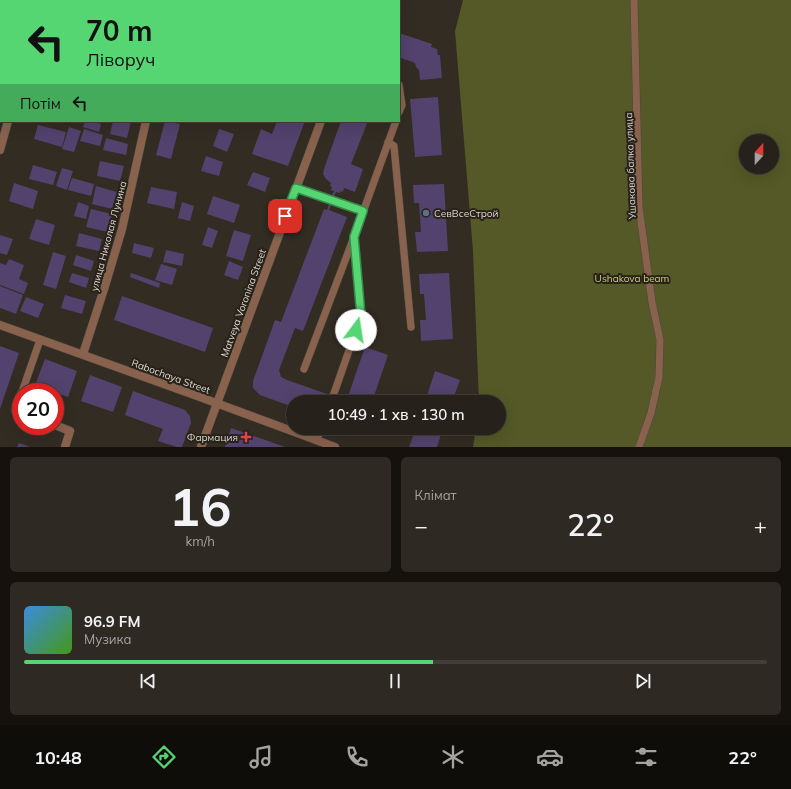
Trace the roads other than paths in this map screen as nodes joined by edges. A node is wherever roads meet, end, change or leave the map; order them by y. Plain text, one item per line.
1 (634, 0) edge
2 (400, 92) edge
3 (400, 110) edge
4 (8, 122) edge
5 (146, 122) edge
6 (321, 122) edge
7 (396, 122) edge
8 (388, 142) junction
9 (0, 150) edge
10 (296, 188) junction
11 (363, 211) junction
12 (354, 237) junction
13 (0, 325) edge
14 (411, 327) dead end
15 (40, 340) junction
16 (83, 354) junction
17 (304, 369) dead end
18 (25, 383) edge
19 (333, 395) edge
20 (216, 403) junction
21 (64, 429) edge
22 (319, 435) edge
23 (317, 440) junction
24 (65, 447) edge
25 (202, 447) edge
26 (335, 447) edge
27 (639, 447) edge

1 - 27 lane, Ушакова балка улица
2 - 3 lane
4 - 9 street
5 - 16 street, улица Николая Лунина
6 - 10 street, Matveya Voronina Street
7 - 8 lane
8 - 11 lane
8 - 14 lane
10 - 11 lane
10 - 20 street, Matveya Voronina Street
11 - 12 lane
12 - 17 lane
12 - 19 lane
13 - 15 street, Rabochaya Street
15 - 16 street, Rabochaya Street
15 - 18 lane
16 - 20 street, Rabochaya Street
20 - 23 street, Rabochaya Street
20 - 25 street, Matveya Voronina Street
21 - 24 street
22 - 23 lane
23 - 26 street, Rabochaya Street

